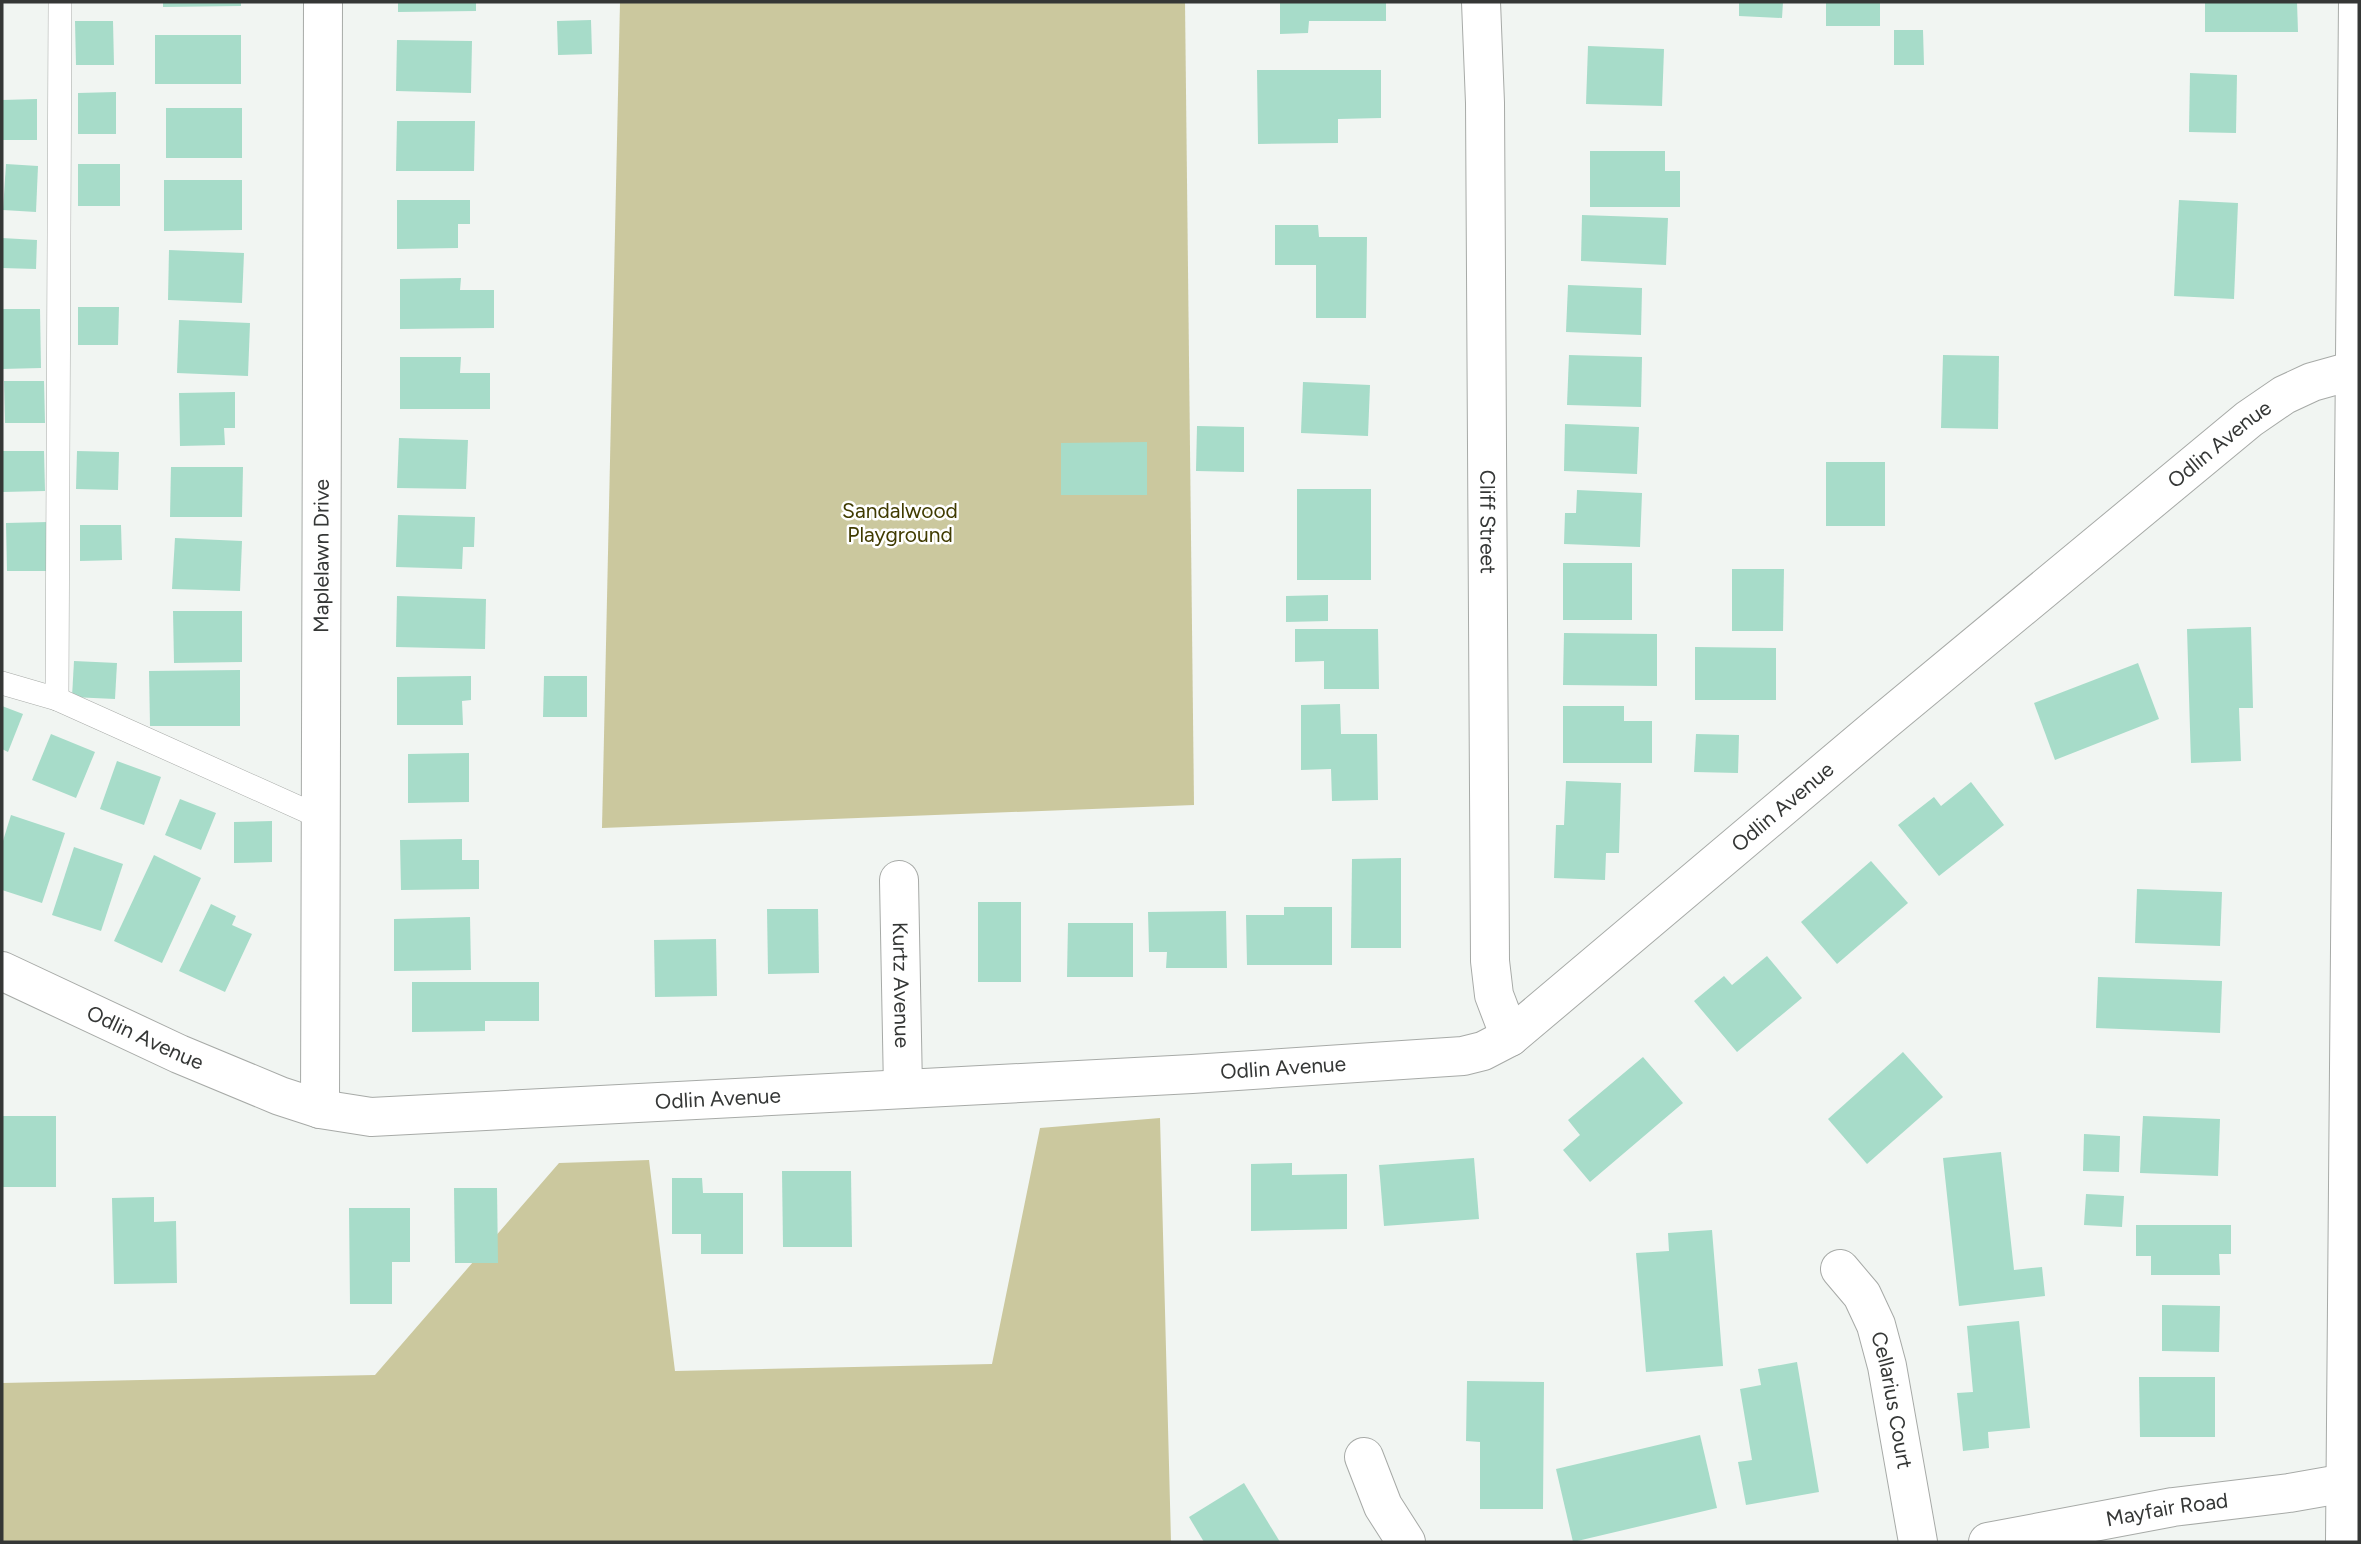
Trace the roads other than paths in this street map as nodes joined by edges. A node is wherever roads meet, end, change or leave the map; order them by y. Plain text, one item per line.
1 (60, 2) edge
2 (323, 2) edge
3 (1481, 2) edge
4 (2358, 2) edge
5 (2355, 370) junction
6 (2355, 655) edge
7 (2, 683) edge
8 (57, 699) junction
9 (321, 818) junction
10 (899, 880) dead end
11 (2, 971) edge
12 (1510, 1037) junction
13 (903, 1089) junction
14 (320, 1109) junction
15 (1840, 1269) dead end
16 (2353, 1370) edge
17 (1364, 1457) dead end
18 (2346, 1483) junction
19 (1406, 1542) edge
20 (1918, 1542) edge
21 (1988, 1542) edge
22 (2345, 1542) edge

1 - 8 lane
2 - 9 street, Maplelawn Drive
3 - 12 street, Cliff Street
4 - 5 street
5 - 6 street
5 - 12 street, Odlin Avenue
6 - 16 street
7 - 8 lane
8 - 9 lane
9 - 14 street, Maplelawn Drive
10 - 13 street, Kurtz Avenue
11 - 14 street, Odlin Avenue
12 - 13 street, Odlin Avenue
13 - 14 street, Odlin Avenue
15 - 20 street, Cellarius Court
16 - 18 street
17 - 19 street
18 - 21 street, Mayfair Road
18 - 22 street

